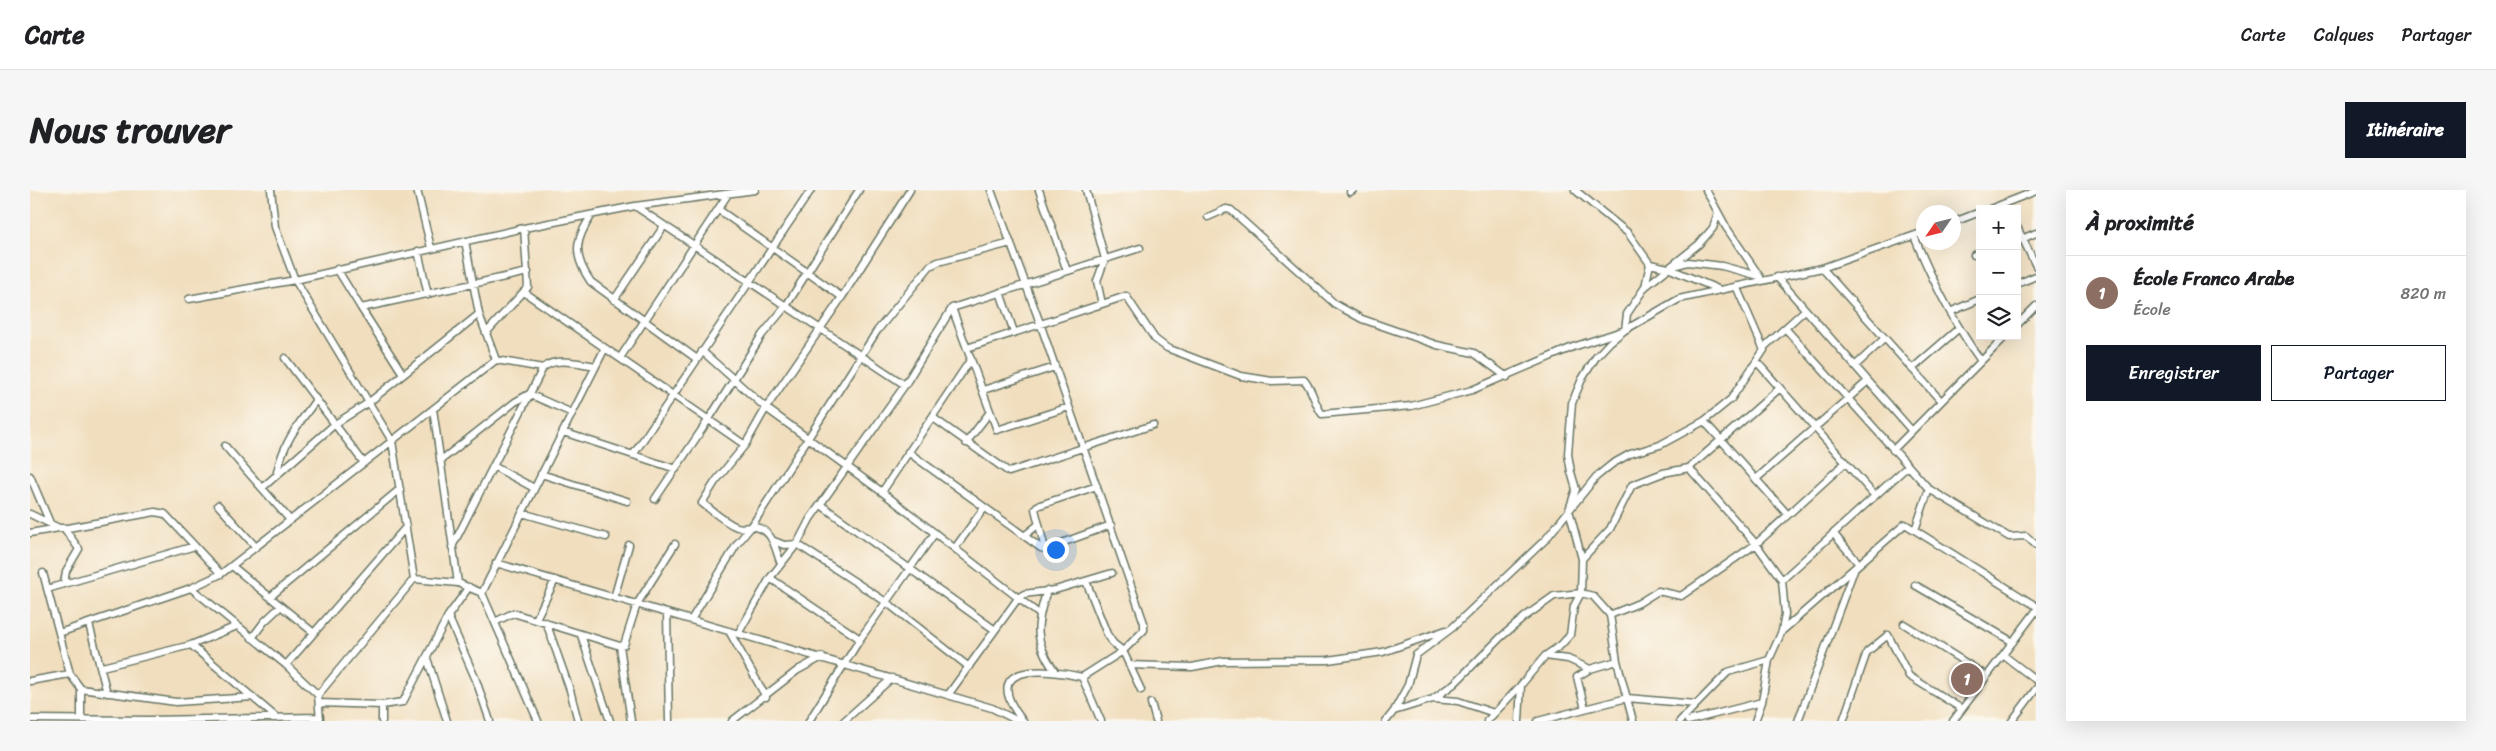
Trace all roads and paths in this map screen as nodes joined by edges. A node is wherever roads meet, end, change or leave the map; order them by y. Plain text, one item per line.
1 (272, 190) edge
2 (417, 190) edge
3 (754, 190) edge
4 (811, 190) edge
5 (859, 190) edge
6 (910, 190) edge
7 (990, 190) edge
8 (1039, 190) edge
9 (1086, 190) edge
10 (1574, 190) edge
11 (1706, 190) edge
12 (2036, 190) edge
13 (718, 193) edge
14 (728, 194) junction
15 (2009, 205) edge
16 (635, 206) junction
17 (719, 210) junction
18 (1718, 213) junction
19 (1976, 214) edge
20 (592, 215) junction
21 (1208, 217) dead end
22 (1961, 219) edge
23 (664, 226) junction
24 (524, 228) junction
25 (2036, 233) edge
26 (1914, 236) joint
27 (2021, 240) edge
28 (465, 241) junction
29 (2021, 242) edge
30 (1011, 243) junction
31 (694, 246) junction
32 (431, 248) junction
33 (773, 248) junction
34 (1140, 248) dead end
35 (418, 251) junction
36 (1105, 259) junction
37 (1650, 264) junction
38 (2036, 266) edge
39 (1668, 268) junction
40 (1822, 268) junction
41 (337, 269) junction
42 (1067, 271) junction
43 (528, 272) junction
44 (806, 273) junction
45 (2036, 276) edge
46 (1777, 277) junction
47 (1761, 278) junction
48 (295, 280) junction
49 (749, 282) junction
50 (2021, 282) edge
51 (1025, 283) junction
52 (473, 285) junction
53 (1736, 286) junction
54 (1645, 287) junction
55 (1721, 290) junction
56 (524, 292) junction
57 (1000, 292) junction
58 (428, 295) junction
59 (842, 297) junction
60 (190, 299) dead end
61 (614, 300) junction
62 (1976, 302) edge
63 (1102, 304) junction
64 (786, 306) junction
65 (2036, 306) edge
66 (361, 308) junction
67 (952, 308) junction
68 (1805, 310) junction
69 (1950, 312) junction
70 (479, 314) junction
71 (2021, 321) edge
72 (644, 322) junction
73 (1040, 323) junction
74 (1785, 328) junction
75 (820, 329) junction
76 (1958, 329) junction
77 (1625, 330) junction
78 (1014, 332) junction
79 (486, 333) junction
80 (1885, 338) junction
81 (2002, 340) edge
82 (605, 348) junction
83 (967, 348) junction
84 (1763, 348) junction
85 (702, 351) junction
86 (861, 356) junction
87 (284, 358) dead end
88 (620, 358) junction
89 (698, 359) junction
90 (971, 359) junction
91 (496, 360) junction
92 (1758, 362) junction
93 (1981, 362) junction
94 (596, 366) junction
95 (1855, 366) junction
96 (1055, 367) junction
97 (543, 368) junction
98 (1912, 369) junction
99 (403, 374) junction
100 (1507, 377) junction
101 (733, 380) junction
102 (1868, 381) junction
103 (904, 385) junction
104 (1780, 388) junction
105 (982, 390) junction
106 (530, 394) junction
107 (674, 395) junction
108 (1848, 399) junction
109 (316, 400) junction
110 (1941, 401) junction
111 (368, 402) junction
112 (1069, 406) junction
113 (766, 408) junction
114 (433, 409) junction
115 (990, 412) junction
116 (572, 413) junction
117 (932, 417) junction
118 (710, 419) junction
119 (1704, 421) junction
120 (335, 424) junction
121 (1153, 425) dead end
122 (1816, 428) junction
123 (1912, 431) junction
124 (563, 432) junction
125 (808, 437) junction
126 (1722, 440) junction
127 (392, 441) junction
128 (966, 443) junction
129 (745, 444) junction
130 (225, 446) dead end
131 (1084, 448) junction
132 (1893, 450) junction
133 (908, 452) junction
134 (633, 455) junction
135 (440, 461) junction
136 (364, 463) junction
137 (1846, 463) junction
138 (493, 466) junction
139 (1908, 466) junction
140 (846, 467) junction
141 (1689, 468) junction
142 (676, 469) junction
143 (277, 473) junction
144 (541, 474) junction
145 (30, 476) edge
146 (1756, 479) junction
147 (1097, 486) junction
148 (262, 488) junction
149 (534, 488) junction
150 (400, 489) junction
151 (1928, 489) junction
152 (882, 492) junction
153 (1875, 496) junction
154 (655, 499) dead end
155 (627, 501) dead end
156 (218, 505) dead end
157 (821, 505) junction
158 (984, 508) junction
159 (1569, 510) junction
160 (522, 513) junction
161 (30, 514) edge
162 (1788, 515) junction
163 (290, 520) junction
164 (50, 523) junction
165 (1039, 524) junction
166 (1111, 525) junction
167 (406, 527) junction
168 (752, 527) junction
169 (62, 528) junction
170 (1915, 530) junction
171 (30, 533) edge
172 (935, 533) junction
173 (1833, 533) junction
174 (1024, 536) junction
175 (606, 537) dead end
176 (774, 541) junction
177 (675, 544) dead end
178 (797, 544) junction
179 (1756, 544) junction
180 (629, 545) dead end
181 (2036, 545) edge
182 (195, 546) junction
183 (256, 547) junction
184 (452, 547) junction
185 (955, 548) junction
186 (1045, 548) junction
187 (1582, 558) junction
188 (496, 563) junction
189 (781, 564) junction
190 (232, 566) junction
191 (1857, 566) junction
192 (911, 569) junction
193 (42, 573) dead end
194 (1112, 573) dead end
195 (221, 574) junction
196 (770, 578) junction
197 (414, 579) junction
198 (555, 580) junction
199 (1086, 580) junction
200 (1782, 580) junction
201 (458, 583) junction
202 (64, 584) junction
203 (1915, 585) dead end
204 (469, 587) junction
205 (191, 588) junction
206 (47, 589) junction
207 (1047, 590) junction
208 (482, 593) junction
209 (1581, 593) junction
210 (270, 596) junction
211 (1019, 597) junction
212 (614, 598) junction
213 (886, 602) junction
214 (637, 604) junction
215 (281, 606) junction
216 (2036, 606) edge
217 (2036, 611) edge
218 (667, 613) junction
219 (1039, 614) junction
220 (1610, 615) junction
221 (448, 616) junction
222 (536, 619) junction
223 (691, 620) junction
224 (495, 622) junction
225 (546, 622) junction
226 (90, 624) junction
227 (1904, 624) dead end
228 (237, 626) junction
229 (1452, 628) junction
230 (996, 630) junction
231 (730, 631) junction
232 (1782, 631) junction
233 (59, 633) junction
234 (314, 633) junction
235 (738, 634) junction
236 (582, 635) junction
237 (252, 638) junction
238 (860, 639) junction
239 (2013, 642) junction
240 (191, 645) junction
241 (620, 646) junction
242 (1123, 651) junction
243 (2003, 655) junction
244 (1545, 656) junction
245 (822, 657) junction
246 (427, 658) junction
247 (1769, 660) junction
248 (1617, 662) junction
249 (845, 665) junction
250 (1129, 665) junction
251 (286, 666) junction
252 (969, 666) junction
253 (102, 667) junction
254 (1590, 669) junction
255 (1054, 670) junction
256 (70, 674) junction
257 (1987, 676) junction
258 (1082, 677) junction
259 (892, 678) junction
260 (2036, 680) edge
261 (30, 681) edge
262 (1521, 685) junction
263 (81, 689) junction
264 (2036, 689) edge
265 (1141, 690) dead end
266 (107, 693) junction
267 (318, 695) junction
268 (948, 695) junction
269 (766, 697) junction
270 (253, 698) junction
271 (1627, 698) junction
272 (1433, 699) junction
273 (1762, 702) junction
274 (320, 703) junction
275 (1151, 703) dead end
276 (1696, 704) junction
277 (382, 705) junction
278 (1585, 709) junction
279 (1962, 709) junction
280 (1394, 711) junction
281 (1494, 714) junction
282 (277, 718) junction
283 (30, 719) edge
284 (79, 719) edge
285 (320, 719) edge
286 (129, 720) edge
287 (232, 720) edge
288 (382, 721) edge
289 (447, 721) edge
290 (490, 721) edge
291 (538, 721) edge
292 (578, 721) edge
293 (610, 721) edge
294 (631, 721) edge
295 (669, 721) edge
296 (732, 721) edge
297 (809, 721) edge
298 (844, 721) edge
299 (1018, 721) edge
300 (1023, 721) edge
301 (1101, 721) edge
302 (1156, 721) edge
303 (1386, 721) edge
304 (1487, 721) edge
305 (1519, 721) edge
306 (1538, 721) edge
307 (1633, 721) edge
308 (1680, 721) edge
309 (1688, 721) edge
310 (1755, 721) edge
311 (1798, 721) edge
312 (1843, 721) edge
313 (1953, 721) edge
314 (2012, 721) edge

1 - 48 street
2 - 32 street
3 - 14 street
4 - 33 street
5 - 44 street
6 - 59 street
7 - 30 street
8 - 42 street
9 - 36 street
10 - 37 street
11 - 18 street
12 - 15 street
13 - 14 street
13 - 16 street
14 - 17 street
16 - 20 street
16 - 23 street
17 - 31 street
17 - 33 street
18 - 39 street
18 - 47 street
19 - 22 street
20 - 24 street
20 - 61 street
21 - 100 street
23 - 31 street
23 - 61 street
24 - 28 street
24 - 43 street
25 - 27 street
26 - 40 street
26 - 69 street
28 - 32 street
28 - 52 street
29 - 38 street
30 - 51 street
30 - 86 street
31 - 49 street
31 - 72 street
32 - 35 street
33 - 44 street
33 - 49 street
34 - 36 street
35 - 41 street
35 - 58 street
36 - 42 street
36 - 63 street
37 - 39 street
37 - 54 street
39 - 47 street
39 - 54 street
39 - 55 street
40 - 46 street
40 - 80 street
41 - 48 street
41 - 66 street
42 - 51 street
43 - 52 street
43 - 56 street
44 - 59 street
44 - 64 street
45 - 50 street
46 - 47 street
46 - 68 street
47 - 53 street
48 - 60 street
48 - 111 street
49 - 64 street
49 - 85 street
51 - 57 street
51 - 73 street
52 - 58 street
52 - 70 street
53 - 55 street
53 - 84 street
54 - 77 street
55 - 77 street
56 - 79 street
56 - 82 street
57 - 67 street
57 - 78 street
58 - 66 street
59 - 75 street
61 - 72 street
62 - 69 street
63 - 73 street
63 - 100 street
64 - 75 street
64 - 101 street
65 - 71 street
66 - 99 street
67 - 83 street
67 - 103 street
68 - 74 street
68 - 95 street
69 - 76 street
70 - 79 street
70 - 99 street
72 - 88 street
72 - 89 street
73 - 78 street
73 - 96 street
74 - 84 street
74 - 108 street
75 - 86 street
75 - 113 street
76 - 93 street
76 - 98 street
77 - 100 street
77 - 159 street
78 - 83 street
79 - 91 street
80 - 95 street
80 - 98 street
81 - 93 street
82 - 88 street
82 - 94 street
83 - 90 street
84 - 92 street
85 - 89 street
85 - 101 street
86 - 103 street
86 - 125 street
87 - 109 street
88 - 107 street
89 - 107 street
90 - 105 street
90 - 117 street
91 - 97 street
91 - 114 street
92 - 104 street
92 - 119 street
93 - 110 street
94 - 97 street
94 - 116 street
95 - 102 street
96 - 105 street
96 - 112 street
97 - 106 street
98 - 110 street
99 - 111 street
101 - 113 street
101 - 118 street
102 - 108 street
102 - 123 street
103 - 140 street
104 - 122 street
104 - 126 street
105 - 115 street
106 - 116 street
106 - 135 street
106 - 138 street
107 - 118 street
107 - 134 street
108 - 122 street
108 - 132 street
109 - 120 street
109 - 143 street
110 - 123 street
111 - 120 street
111 - 127 street
112 - 115 street
112 - 131 street
113 - 125 street
113 - 129 street
114 - 127 street
114 - 135 street
115 - 128 street
116 - 124 street
117 - 128 street
117 - 133 street
118 - 129 street
118 - 142 street
119 - 126 street
119 - 159 street
120 - 136 street
120 - 143 street
121 - 131 street
122 - 137 street
122 - 146 street
123 - 132 street
124 - 134 street
124 - 144 street
125 - 140 street
125 - 168 street
126 - 141 street
126 - 146 street
127 - 136 street
127 - 150 street
128 - 131 street
129 - 168 street
130 - 148 street
131 - 147 street
132 - 139 street
133 - 152 street
133 - 158 street
134 - 142 street
135 - 184 street
136 - 163 street
137 - 153 street
137 - 162 street
138 - 149 street
138 - 184 street
139 - 151 street
139 - 153 street
140 - 152 street
140 - 157 street
141 - 179 street
141 - 187 street
142 - 154 street
143 - 148 street
144 - 149 street
144 - 155 street
145 - 164 street
146 - 162 street
147 - 165 street
147 - 166 street
148 - 163 street
149 - 160 street
150 - 167 street
150 - 210 street
151 - 170 street
151 - 181 street
152 - 172 street
153 - 173 street
156 - 183 street
157 - 178 street
157 - 192 street
158 - 174 street
158 - 185 street
159 - 187 street
159 - 229 street
160 - 175 street
160 - 188 street
161 - 164 street
162 - 179 street
163 - 183 street
164 - 169 street
165 - 174 street
165 - 186 street
166 - 186 street
166 - 242 street
167 - 197 street
167 - 234 street
168 - 176 street
168 - 223 street
169 - 171 street
169 - 182 street
169 - 202 street
170 - 191 street
170 - 216 street
172 - 185 street
172 - 192 street
173 - 191 street
173 - 200 street
174 - 186 street
176 - 178 street
176 - 189 street
177 - 214 street
178 - 189 street
178 - 213 street
179 - 200 street
179 - 220 street
180 - 212 street
182 - 195 street
182 - 202 street
183 - 190 street
184 - 201 street
185 - 211 street
187 - 209 street
188 - 198 street
188 - 208 street
189 - 196 street
190 - 195 street
190 - 210 street
191 - 232 street
191 - 311 street
192 - 213 street
192 - 230 street
193 - 206 street
194 - 199 street
195 - 205 street
196 - 235 street
196 - 238 street
197 - 201 street
197 - 267 street
198 - 212 street
198 - 222 street
199 - 207 street
199 - 242 street
200 - 232 street
201 - 204 street
202 - 206 street
203 - 239 street
204 - 208 street
204 - 221 street
205 - 226 street
205 - 228 street
206 - 233 street
207 - 211 street
207 - 219 street
208 - 224 street
209 - 220 street
209 - 244 street
209 - 272 street
210 - 215 street
211 - 219 street
211 - 230 street
212 - 214 street
213 - 238 street
213 - 252 street
214 - 218 street
214 - 241 street
215 - 234 street
215 - 237 street
217 - 239 street
218 - 223 street
218 - 295 street
219 - 255 street
220 - 248 street
221 - 246 street
221 - 290 street
222 - 224 street
222 - 225 street
223 - 231 street
224 - 291 street
225 - 236 street
225 - 292 street
226 - 233 street
226 - 253 street
227 - 257 street
228 - 237 street
228 - 240 street
229 - 250 street
229 - 280 street
230 - 252 street
231 - 235 street
231 - 269 street
232 - 247 street
233 - 256 street
234 - 251 street
235 - 245 street
236 - 241 street
236 - 293 street
237 - 251 street
238 - 249 street
239 - 243 street
240 - 253 street
240 - 270 street
241 - 294 street
242 - 250 street
242 - 258 street
243 - 257 street
243 - 260 street
244 - 254 street
244 - 262 street
245 - 249 street
245 - 269 street
246 - 277 street
246 - 289 street
247 - 273 street
247 - 276 street
248 - 254 street
248 - 271 street
249 - 259 street
249 - 297 street
250 - 265 street
251 - 267 street
252 - 268 street
253 - 266 street
254 - 278 street
255 - 258 street
255 - 300 street
256 - 261 street
256 - 263 street
257 - 279 street
258 - 301 street
259 - 268 street
259 - 298 street
262 - 281 street
262 - 305 street
263 - 266 street
263 - 284 street
264 - 314 street
266 - 270 street
267 - 274 street
268 - 299 street
269 - 296 street
270 - 282 street
271 - 276 street
271 - 278 street
271 - 307 street
272 - 280 street
272 - 281 street
273 - 309 street
273 - 310 street
274 - 277 street
274 - 285 street
275 - 302 street
276 - 308 street
277 - 288 street
278 - 306 street
279 - 312 street
279 - 313 street
280 - 303 street
281 - 304 street
282 - 285 street
282 - 287 street
283 - 284 street
284 - 286 street
286 - 287 street

